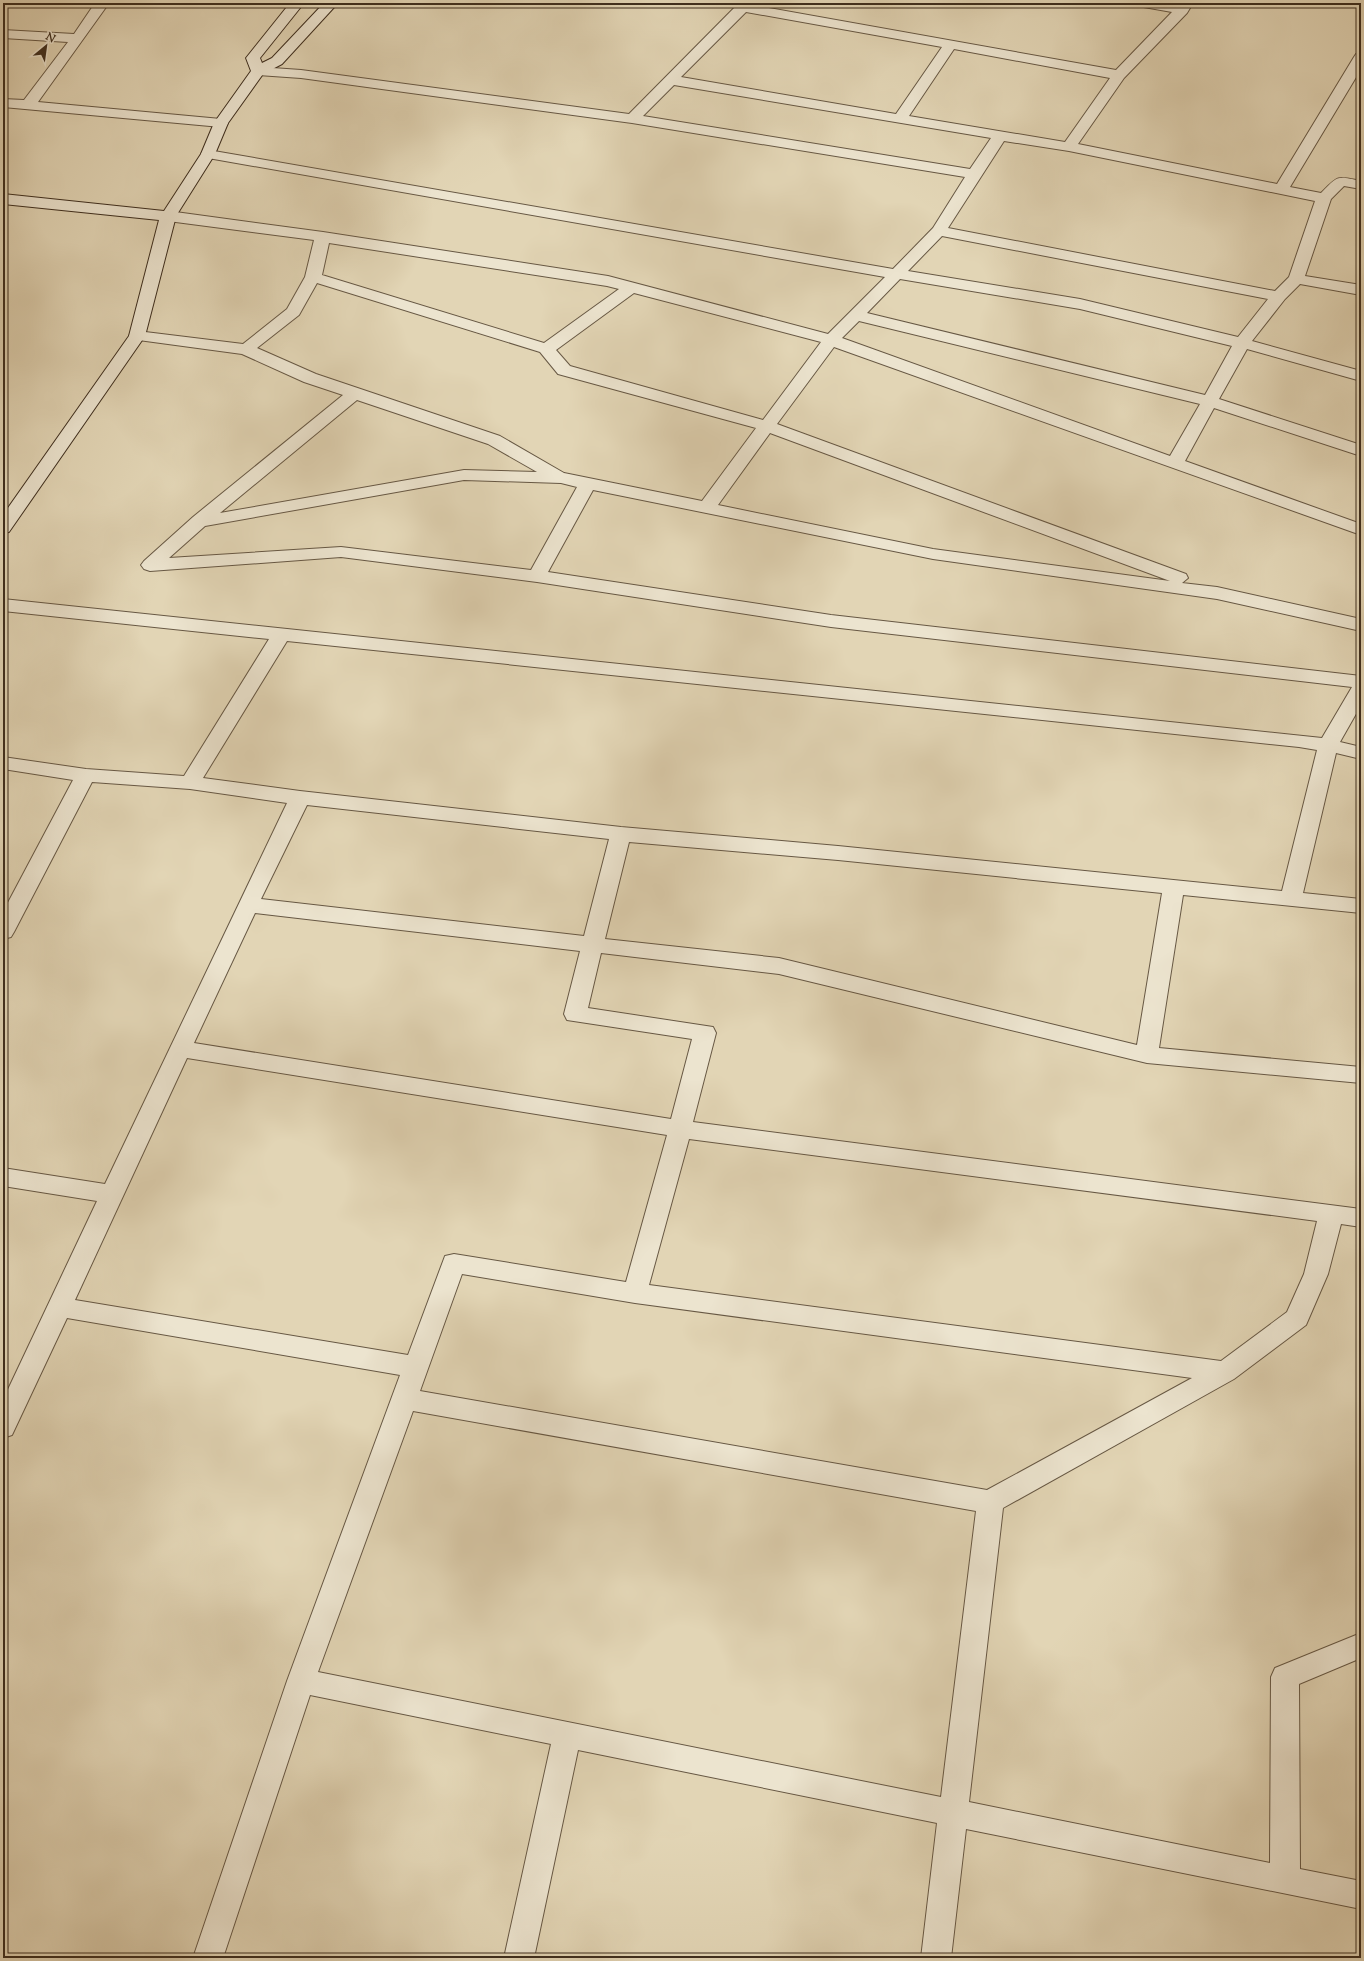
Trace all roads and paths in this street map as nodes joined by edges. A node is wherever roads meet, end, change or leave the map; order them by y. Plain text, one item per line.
1 (102, 3) edge
2 (297, 3) edge
3 (332, 3) edge
4 (1143, 3) edge
5 (745, 5) edge
6 (1184, 6) edge
7 (3, 34) edge
8 (78, 38) junction
9 (951, 44) junction
10 (1361, 57) edge
11 (258, 71) junction
12 (1118, 75) junction
13 (671, 80) junction
14 (3, 103) edge
15 (28, 105) junction
16 (900, 118) junction
17 (632, 119) junction
18 (220, 123) junction
19 (1001, 135) junction
20 (1069, 147) junction
21 (208, 154) junction
22 (974, 174) junction
23 (1361, 185) edge
24 (1281, 189) junction
25 (1324, 198) junction
26 (3, 199) edge
27 (168, 216) junction
28 (939, 231) junction
29 (323, 237) junction
30 (896, 274) junction
31 (313, 277) junction
32 (1296, 279) junction
33 (632, 287) junction
34 (1361, 290) edge
35 (1279, 296) junction
36 (855, 315) junction
37 (137, 336) junction
38 (831, 340) junction
39 (1242, 343) junction
40 (546, 348) junction
41 (246, 349) junction
42 (1361, 376) edge
43 (355, 393) junction
44 (1210, 401) junction
45 (767, 426) junction
46 (1361, 451) edge
47 (1175, 463) junction
48 (561, 478) junction
49 (587, 484) junction
50 (706, 508) junction
51 (198, 522) junction
52 (3, 528) edge
53 (1361, 530) edge
54 (537, 576) junction
55 (1217, 593) junction
56 (3, 605) edge
57 (1361, 626) edge
58 (281, 634) junction
59 (1361, 682) edge
60 (1361, 688) edge
61 (1328, 745) junction
62 (1361, 753) edge
63 (3, 763) edge
64 (86, 775) junction
65 (190, 783) junction
66 (300, 798) junction
67 (621, 834) junction
68 (1174, 887) junction
69 (1291, 898) junction
70 (248, 904) junction
71 (1361, 906) edge
72 (3, 932) edge
73 (592, 945) junction
74 (180, 1049) junction
75 (1147, 1055) junction
76 (1361, 1075) edge
77 (680, 1129) junction
78 (3, 1177) edge
79 (112, 1194) junction
80 (1331, 1215) junction
81 (1361, 1218) edge
82 (634, 1293) junction
83 (60, 1307) junction
84 (416, 1367) junction
85 (1225, 1372) junction
86 (404, 1399) junction
87 (3, 1427) edge
88 (990, 1502) junction
89 (1361, 1645) edge
90 (301, 1681) junction
91 (566, 1735) junction
92 (955, 1814) junction
93 (1285, 1880) junction
94 (1361, 1895) edge
95 (208, 1958) edge
96 (519, 1958) edge
97 (936, 1958) edge

1 - 8 street
2 - 11 street
3 - 11 street
4 - 6 street
5 - 9 street
5 - 13 street
6 - 12 street
7 - 8 street
8 - 15 street
9 - 12 street
9 - 16 street
10 - 24 street
11 - 17 street
11 - 18 street
12 - 20 street
13 - 16 street
13 - 17 street
14 - 15 street
15 - 18 street
16 - 19 street
17 - 22 street
18 - 21 street
19 - 20 street
19 - 22 street
20 - 24 street
21 - 27 street
21 - 30 street
22 - 28 street
23 - 25 street
24 - 25 street
25 - 32 street
26 - 27 street
27 - 29 street
27 - 37 street
28 - 30 street
28 - 35 street
29 - 31 street
29 - 33 street
30 - 36 street
30 - 39 street
31 - 40 street
31 - 41 street
32 - 34 street
32 - 35 street
33 - 38 street
33 - 40 street
35 - 39 street
36 - 38 street
36 - 44 street
37 - 41 street
37 - 52 street
38 - 45 street
38 - 47 street
39 - 42 street
39 - 44 street
40 - 45 street
41 - 43 street
43 - 48 street
43 - 51 street
44 - 46 street
44 - 47 street
45 - 50 street
45 - 55 street
47 - 53 street
48 - 49 street
48 - 51 street
49 - 50 street
49 - 54 street
50 - 55 street
51 - 54 street
54 - 59 street
55 - 57 street
56 - 58 street
58 - 61 street
58 - 65 street
60 - 61 street
61 - 62 street
61 - 69 street
63 - 64 street
64 - 65 street
64 - 72 street
65 - 66 street
66 - 67 street
66 - 70 street
67 - 68 street
67 - 73 street
68 - 69 street
68 - 75 street
69 - 71 street
70 - 73 street
70 - 74 street
73 - 75 street
73 - 77 street
74 - 77 street
74 - 79 street
75 - 76 street
77 - 80 street
77 - 82 street
78 - 79 street
79 - 83 street
80 - 81 street
80 - 85 street
82 - 84 street
82 - 85 street
83 - 84 street
83 - 87 street
84 - 86 street
85 - 88 street
86 - 88 street
86 - 90 street
88 - 92 street
89 - 93 street
90 - 91 street
90 - 95 street
91 - 92 street
91 - 96 street
92 - 93 street
92 - 97 street
93 - 94 street

